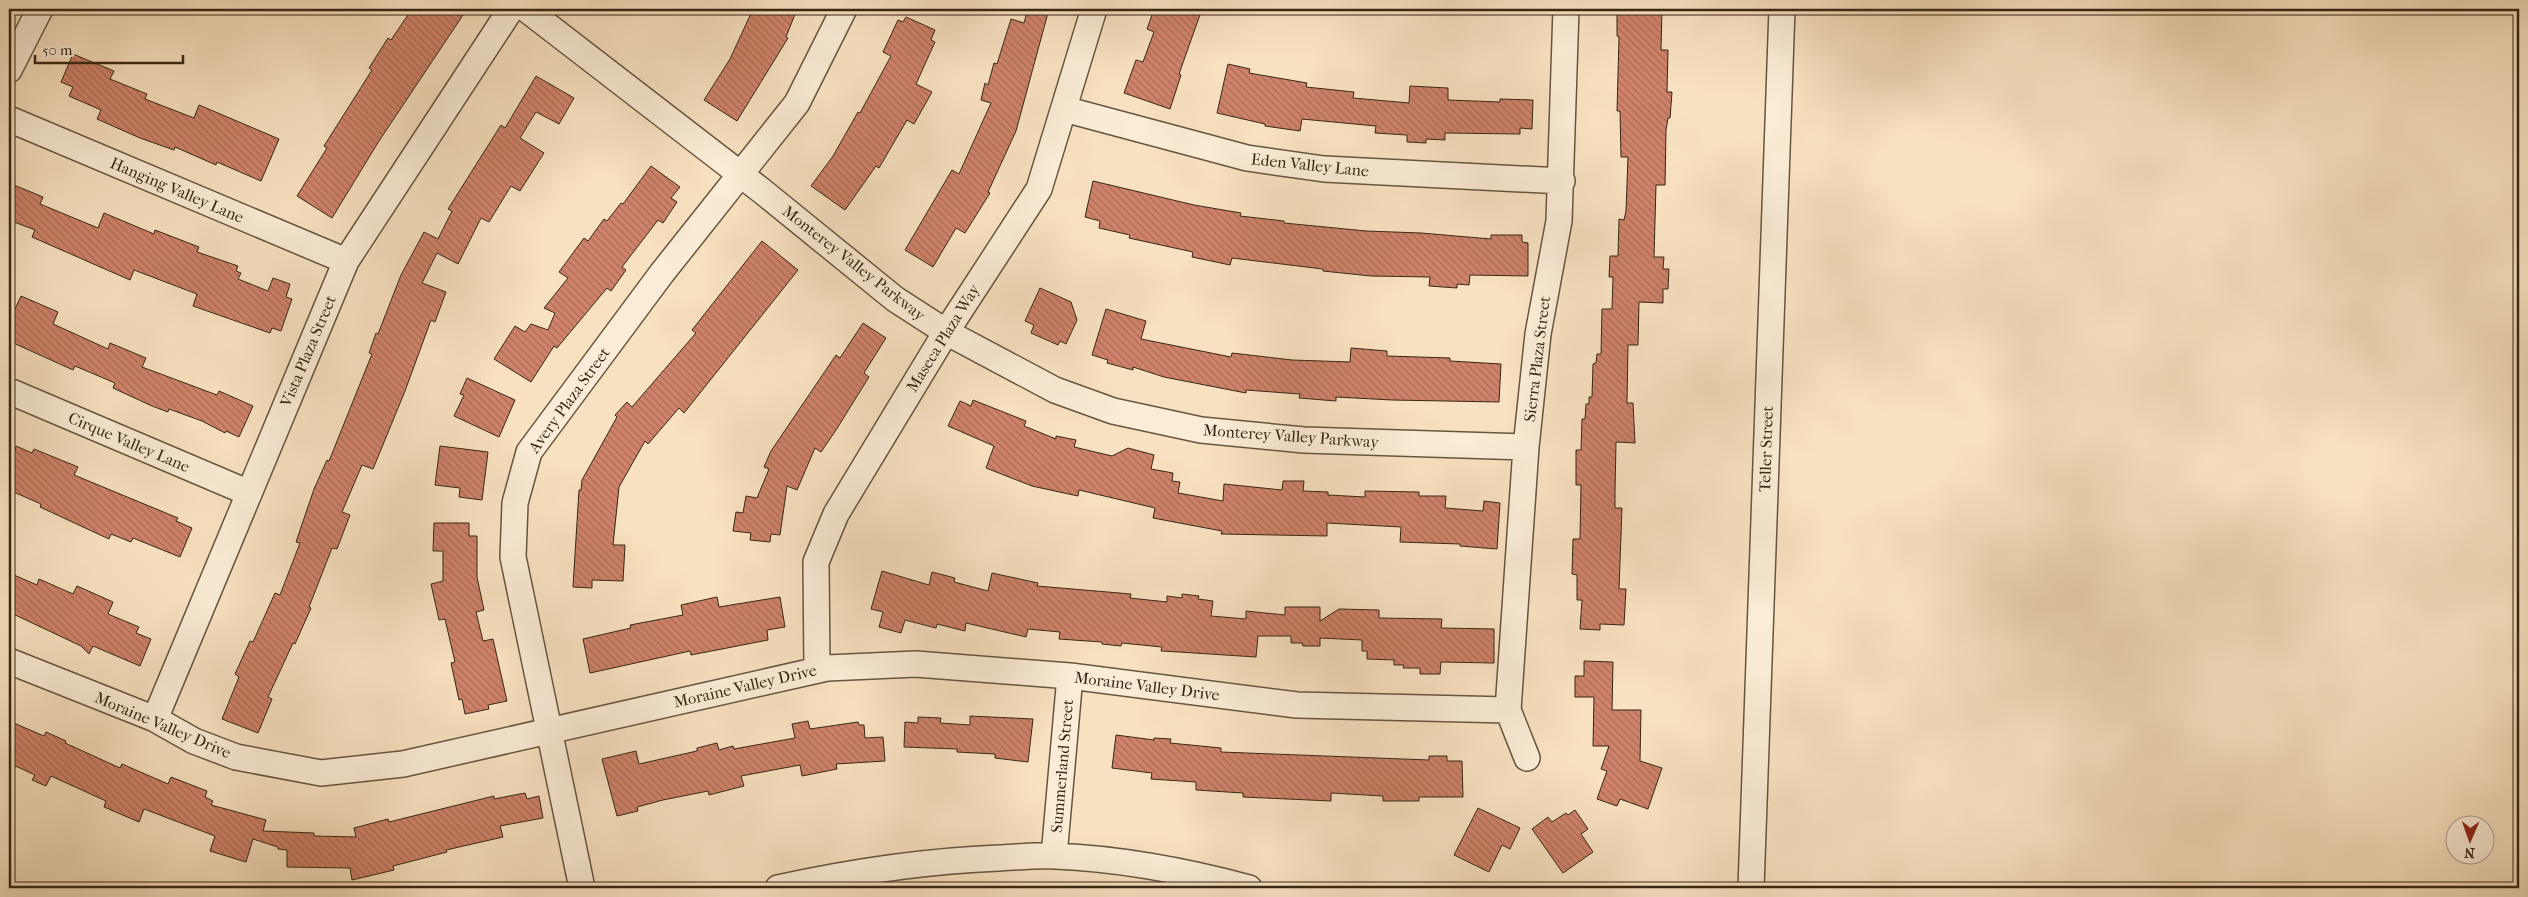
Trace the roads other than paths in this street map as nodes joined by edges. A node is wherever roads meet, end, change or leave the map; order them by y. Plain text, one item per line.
1 (40, 9) edge
2 (511, 9) edge
3 (526, 9) edge
4 (844, 9) edge
5 (1094, 9) edge
6 (1566, 9) edge
7 (1782, 9) edge
8 (9, 70) edge
9 (1064, 109) junction
10 (9, 120) edge
11 (741, 176) junction
12 (1562, 181) junction
13 (346, 261) junction
14 (946, 332) junction
15 (9, 391) edge
16 (1526, 447) junction
17 (249, 493) junction
18 (9, 661) edge
19 (817, 670) junction
20 (1070, 676) junction
21 (1508, 710) junction
22 (155, 719) junction
23 (550, 730) junction
24 (1527, 758) dead end
25 (1054, 856) junction
26 (582, 888) edge
27 (778, 888) edge
28 (1249, 888) edge
29 (1751, 888) edge

1 - 8 street
2 - 13 street, Vista Plaza Street
3 - 11 street, Monterey Valley Parkway
4 - 11 street, Avery Plaza Street
5 - 9 street, Maseca Plaza Way
6 - 12 street, Sierra Plaza Street
7 - 29 street, Teller Street
9 - 12 street, Eden Valley Lane
9 - 14 street, Maseca Plaza Way
10 - 13 street, Hanging Valley Lane
11 - 14 street, Monterey Valley Parkway
11 - 23 street, Avery Plaza Street
12 - 16 street, Sierra Plaza Street
13 - 17 street, Vista Plaza Street
14 - 16 street, Monterey Valley Parkway
14 - 19 street, Maseca Plaza Way
15 - 17 street, Cirque Valley Lane
16 - 21 street, Sierra Plaza Street
17 - 22 street, Vista Plaza Street
18 - 22 street, Moraine Valley Drive
19 - 20 street, Moraine Valley Drive
19 - 23 street, Moraine Valley Drive
20 - 21 street, Moraine Valley Drive
20 - 25 street, Summerland Street
21 - 24 street
22 - 23 street, Moraine Valley Drive
23 - 26 street, Avery Plaza Street
25 - 27 street
25 - 28 street

